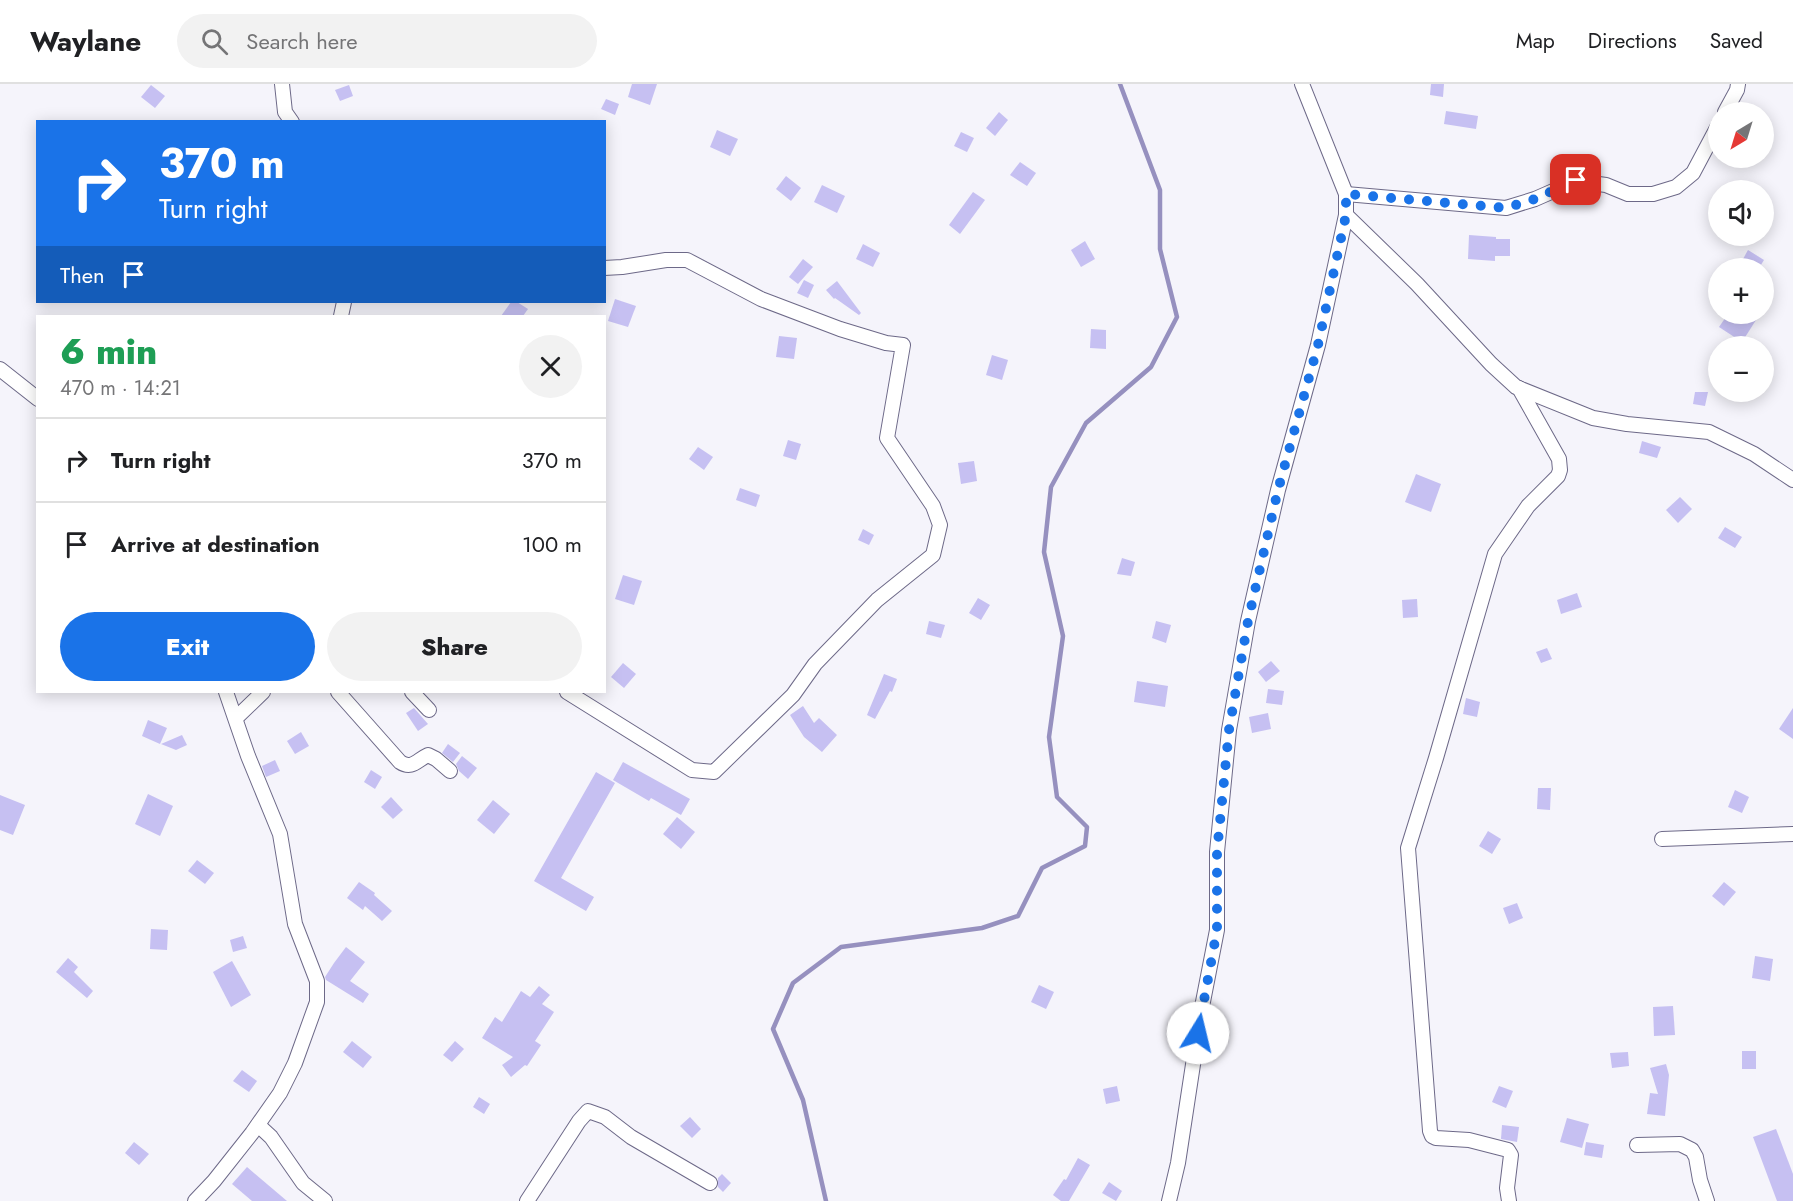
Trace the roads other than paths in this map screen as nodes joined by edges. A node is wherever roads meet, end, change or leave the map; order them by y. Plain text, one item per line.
1 (282, 84) edge
2 (1302, 84) edge
3 (1738, 84) edge
4 (1730, 102) edge
5 (291, 120) edge
6 (1708, 145) edge
7 (1346, 194) junction
8 (1346, 215) junction
9 (606, 267) edge
10 (0, 369) edge
11 (1519, 388) junction
12 (36, 397) edge
13 (1793, 480) edge
14 (226, 693) edge
15 (263, 693) edge
16 (339, 693) edge
17 (413, 693) edge
18 (569, 693) edge
19 (429, 710) dead end
20 (236, 718) junction
21 (450, 771) dead end
22 (1793, 834) edge
23 (1662, 839) dead end
24 (258, 1125) junction
25 (1637, 1144) dead end
26 (710, 1183) dead end
27 (195, 1201) edge
28 (325, 1201) edge
29 (528, 1201) edge
30 (1169, 1201) edge
31 (1509, 1201) edge
32 (1707, 1201) edge

1 - 5 street
2 - 7 street
3 - 4 street
6 - 7 street
7 - 8 street
8 - 11 street
8 - 30 street
9 - 18 street
10 - 12 street
11 - 13 street
11 - 31 street
14 - 20 street
15 - 20 street
16 - 21 street
17 - 19 street
20 - 24 street
22 - 23 street
24 - 27 street
24 - 28 street
25 - 32 street
26 - 29 street

